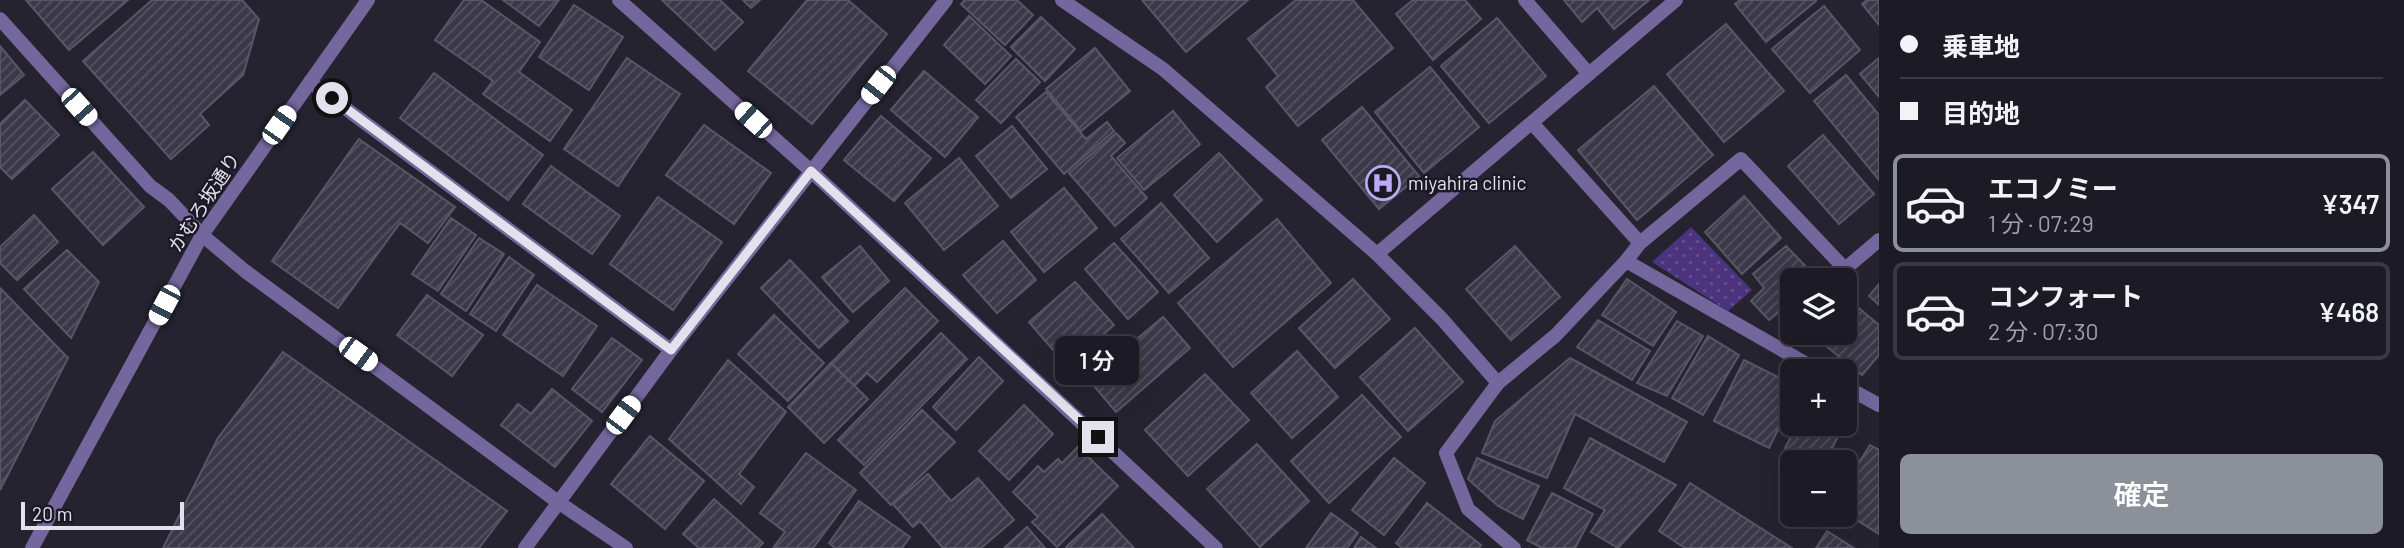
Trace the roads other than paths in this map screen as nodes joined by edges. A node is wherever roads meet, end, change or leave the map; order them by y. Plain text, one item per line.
1 (369, 0) edge
2 (620, 0) edge
3 (946, 0) edge
4 (1062, 0) edge
5 (1525, 0) edge
6 (1676, 0) edge
7 (0, 19) edge
8 (1589, 74) junction
9 (310, 82) junction
10 (1532, 122) junction
11 (811, 171) junction
12 (202, 234) junction
13 (1879, 240) edge
14 (1640, 243) junction
15 (1377, 254) junction
16 (1626, 261) junction
17 (671, 350) junction
18 (1798, 359) edge
19 (1498, 383) junction
20 (1857, 393) edge
21 (1879, 405) edge
22 (558, 502) junction
23 (32, 548) edge
24 (525, 548) edge
25 (626, 548) edge
26 (1216, 548) edge
27 (1514, 548) edge

1 - 9 street, かむろ坂通り
2 - 11 street
3 - 11 street
4 - 15 street
5 - 8 street
6 - 8 street
7 - 12 street
8 - 10 street
9 - 12 street, かむろ坂通り
9 - 17 street
10 - 14 street
10 - 15 street
11 - 17 street
11 - 26 street
12 - 22 street
12 - 23 street, かむろ坂通り
13 - 14 street
14 - 16 street
15 - 19 street
16 - 18 street
16 - 19 street
17 - 22 street
19 - 27 street
20 - 21 street
22 - 24 street
22 - 25 street

